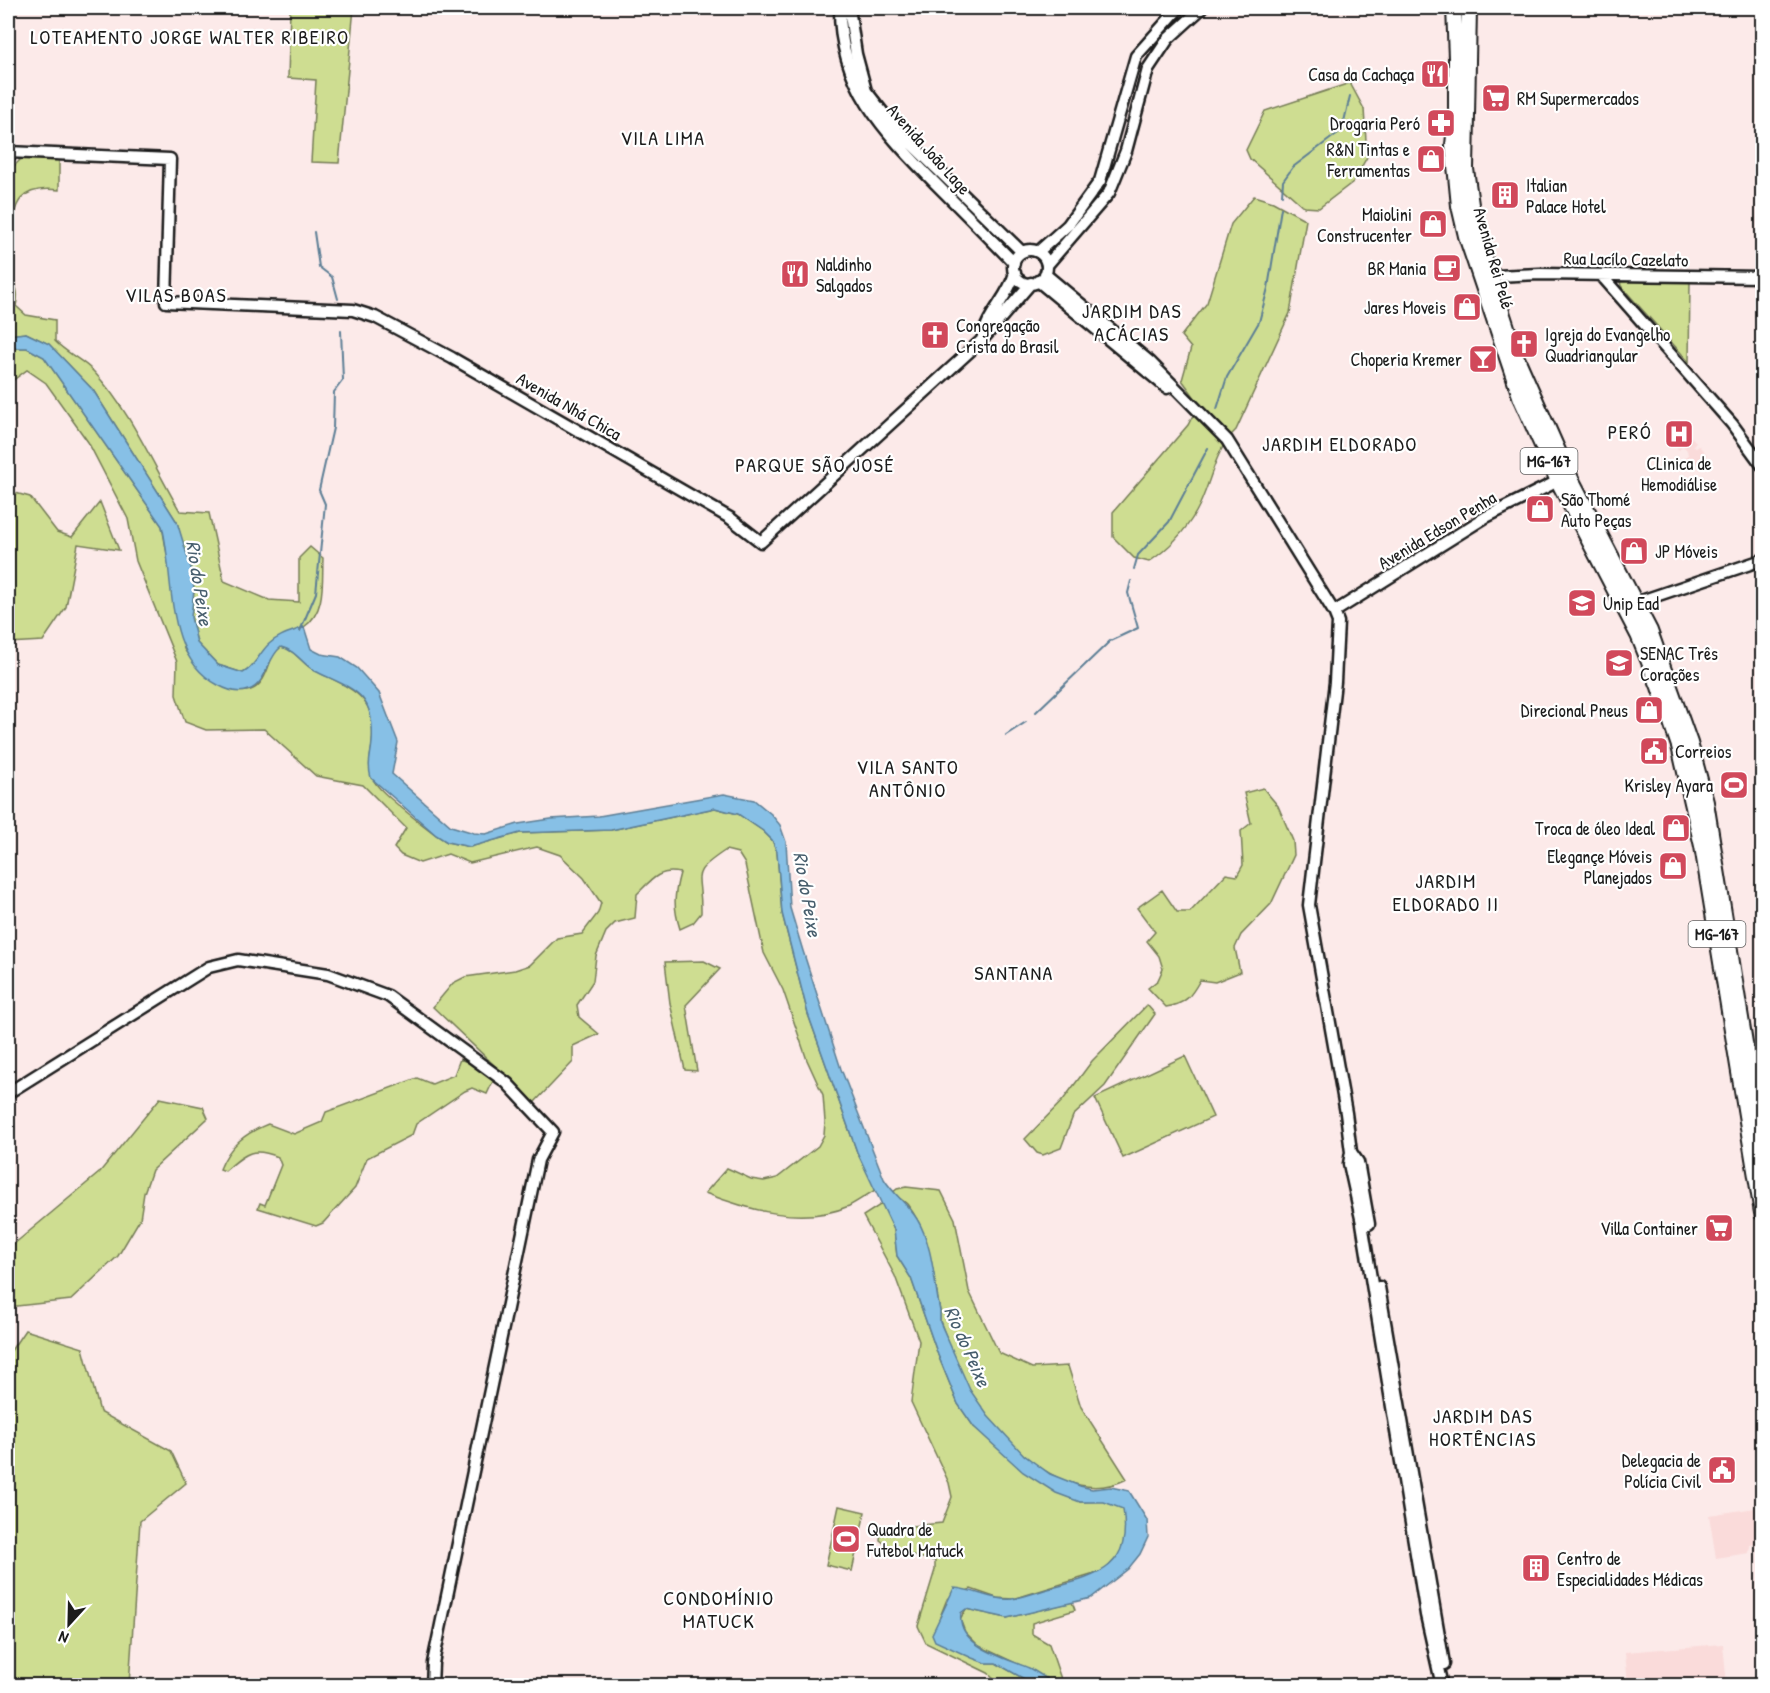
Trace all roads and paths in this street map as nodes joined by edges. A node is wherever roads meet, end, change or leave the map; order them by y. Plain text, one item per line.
1 (840, 8) edge
2 (849, 8) edge
3 (1179, 8) edge
4 (1202, 8) edge
5 (1454, 8) edge
6 (1469, 8) edge
7 (8, 152) edge
8 (1022, 252) junction
9 (1038, 252) junction
10 (1014, 268) junction
11 (1601, 275) junction
12 (1040, 276) junction
13 (1762, 277) edge
14 (1485, 280) junction
15 (982, 340) junction
16 (1732, 424) junction
17 (1762, 454) edge
18 (1762, 465) edge
19 (1558, 481) junction
20 (1762, 560) edge
21 (1631, 605) junction
22 (1334, 612) junction
23 (8, 1093) edge
24 (1753, 1099) edge
25 (1762, 1148) edge
26 (1351, 1152) junction
27 (1762, 1213) edge
28 (432, 1686) edge
29 (1442, 1686) edge
30 (1448, 1686) edge

1 - 10 street, Avenida João Lage
2 - 8 street, Avenida João Lage
3 - 9 street
4 - 12 street
5 - 14 main road, Avenida Rei Pelé / MG-167
6 - 14 main road, Avenida Rei Pelé / MG-167
7 - 15 street, Avenida Nhá Chica
8 - 9 street
8 - 10 street
9 - 12 street
10 - 12 street, Avenida João Lage
10 - 15 street
11 - 13 street, Rua Lacílo Cazelato
11 - 14 street, Rua Lacílo Cazelato
11 - 16 street
12 - 15 street
12 - 22 street
14 - 19 main road, Avenida Rei Pelé / MG-167
14 - 21 main road, Avenida Rei Pelé / MG-167
16 - 17 street
16 - 18 street
19 - 21 main road, Avenida Rei Pelé / MG-167
19 - 22 street, Avenida Edson Penha
20 - 21 street
21 - 24 main road, Avenida Rei Pelé / MG-167
22 - 26 street
23 - 28 street
24 - 25 main road, Avenida Rei Pelé / MG-167
24 - 27 main road, Avenida Rei Pelé / MG-167
26 - 29 street
26 - 30 street

